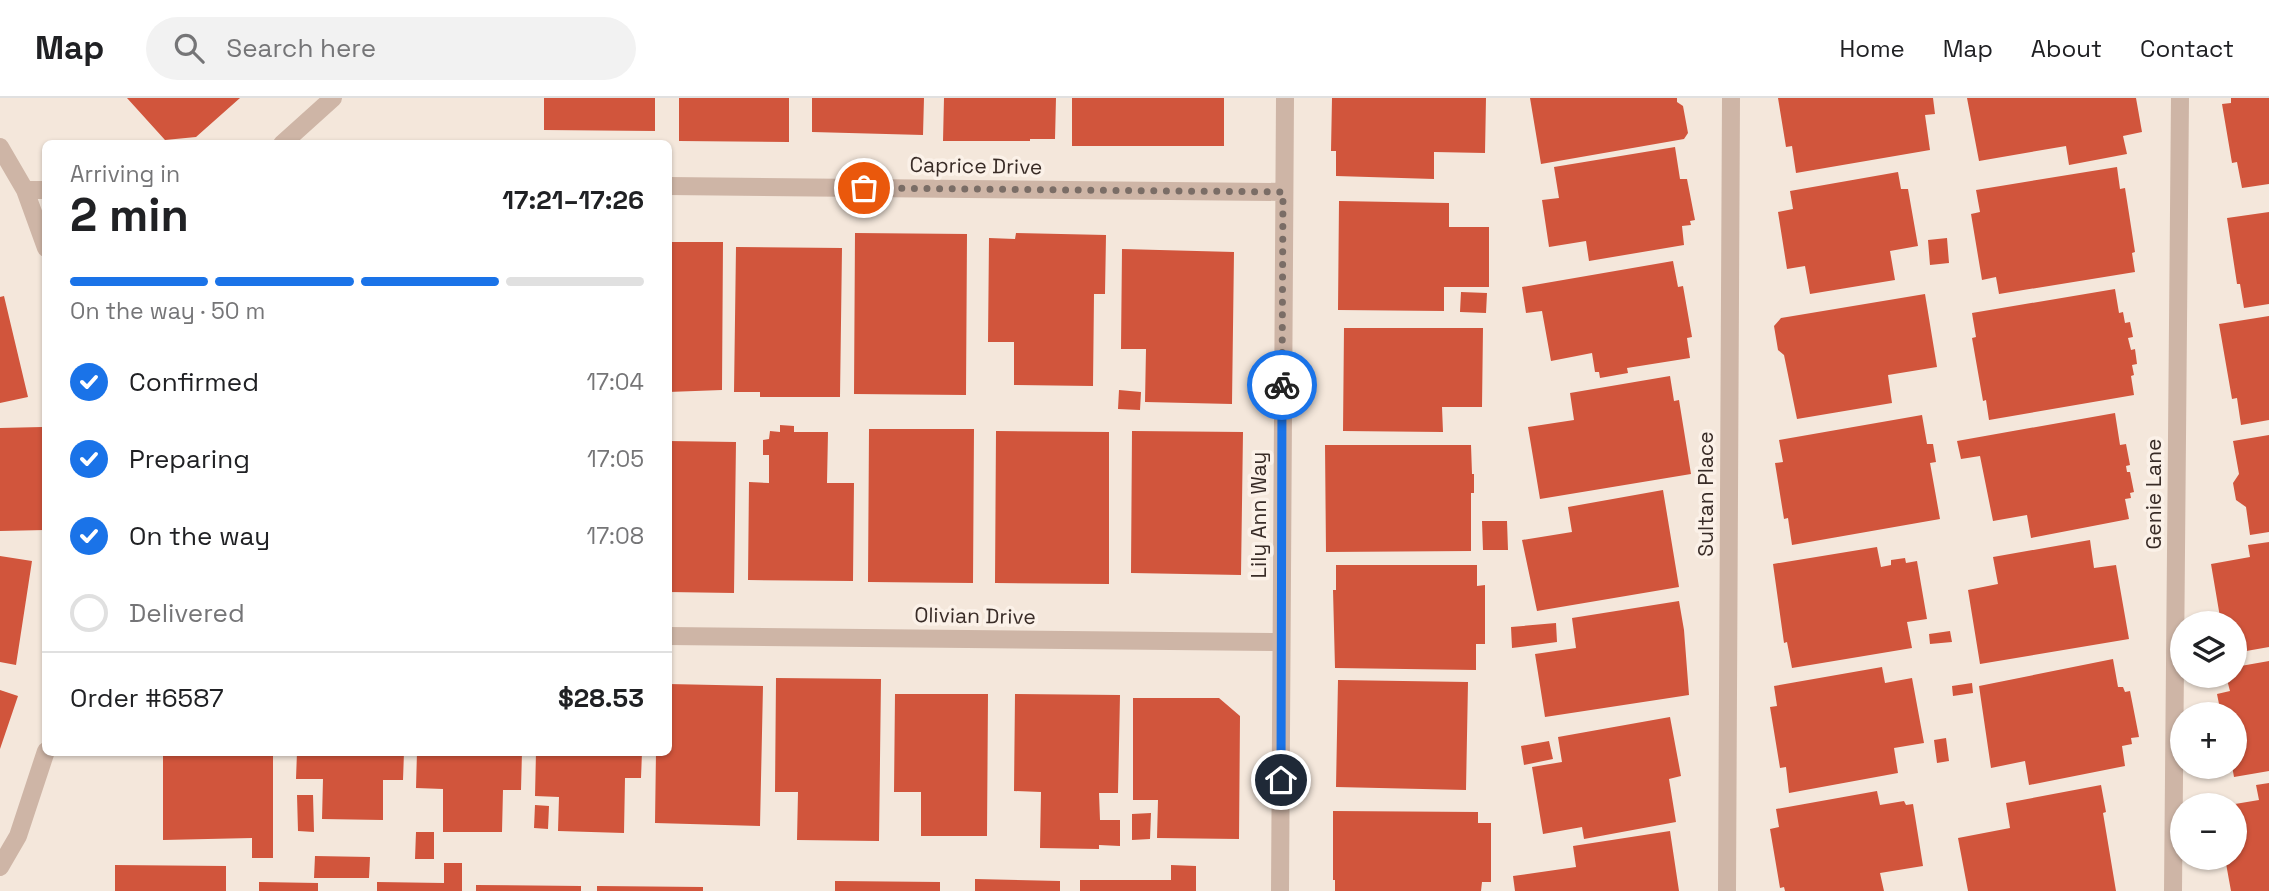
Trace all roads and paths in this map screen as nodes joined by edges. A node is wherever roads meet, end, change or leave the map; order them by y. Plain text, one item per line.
1 (333, 98) edge
2 (1285, 98) edge
3 (1731, 98) edge
4 (2180, 98) edge
5 (286, 140) edge
6 (0, 147) edge
7 (672, 186) edge
8 (25, 190) junction
9 (42, 190) edge
10 (1283, 192) junction
11 (42, 237) edge
12 (672, 636) edge
13 (1282, 642) junction
14 (44, 756) edge
15 (0, 867) edge
16 (1280, 891) edge
17 (1727, 891) edge
18 (2173, 891) edge

1 - 5 lane
2 - 10 lane, Lily Ann Way
3 - 17 lane, Sultan Place
4 - 18 lane, Genie Lane
6 - 8 lane
7 - 10 lane, Caprice Drive
8 - 9 lane
8 - 11 lane
10 - 13 lane, Lily Ann Way
12 - 13 lane, Olivian Drive
13 - 16 lane, Lily Ann Way
14 - 15 lane

